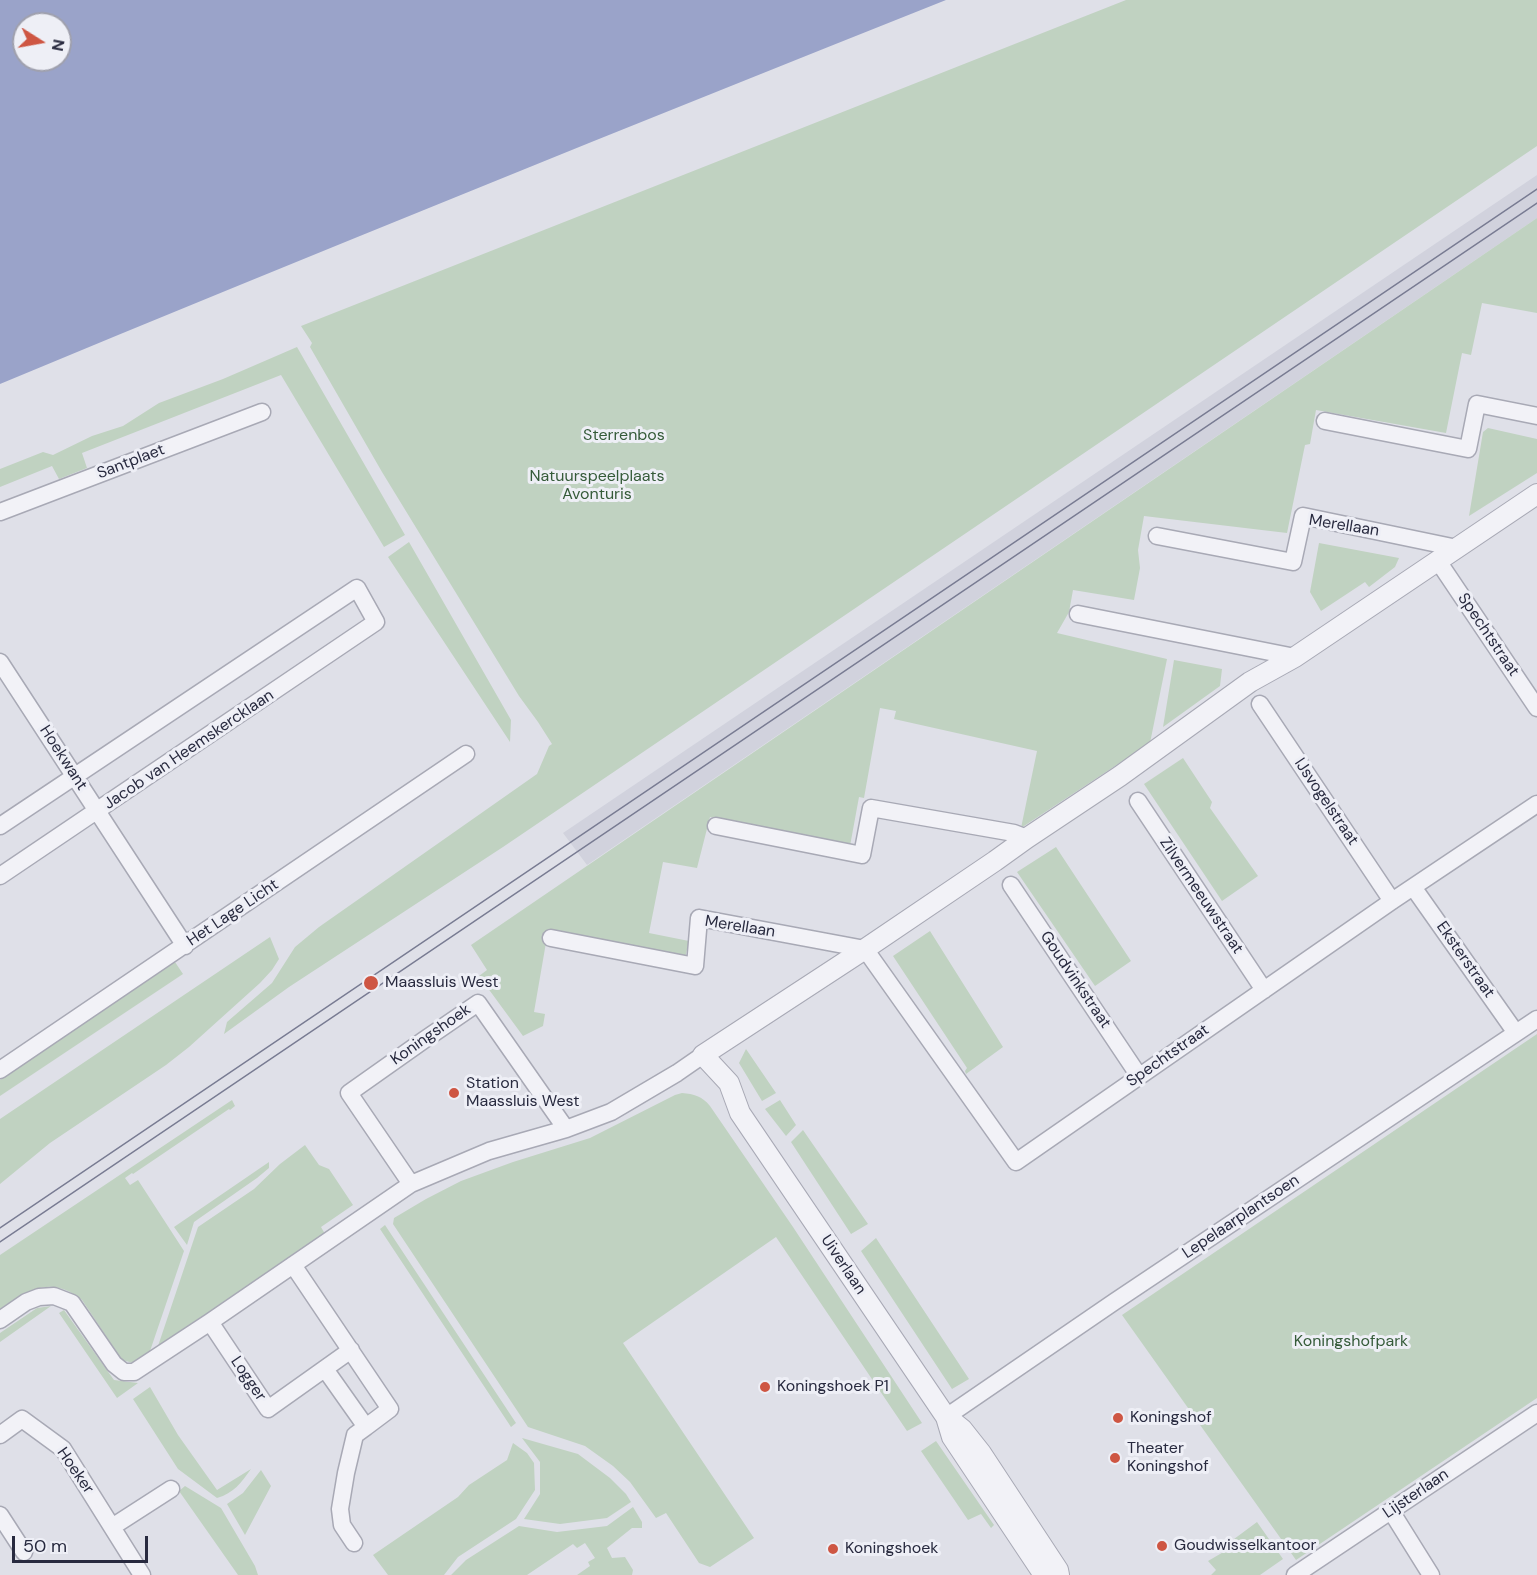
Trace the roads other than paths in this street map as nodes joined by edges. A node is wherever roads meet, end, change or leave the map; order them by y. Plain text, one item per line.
1 (262, 412) dead end
2 (1537, 416) edge
3 (1325, 421) dead end
4 (1537, 494) edge
5 (0, 513) edge
6 (1157, 536) dead end
7 (1457, 548) junction
8 (1438, 561) junction
9 (1078, 614) dead end
10 (1295, 657) junction
11 (0, 662) edge
12 (1260, 704) dead end
13 (1537, 708) edge
14 (466, 754) dead end
15 (74, 776) junction
16 (1138, 801) dead end
17 (1537, 804) edge
18 (98, 811) junction
19 (0, 826) edge
20 (716, 826) dead end
21 (1027, 838) junction
22 (0, 876) edge
23 (1011, 885) dead end
24 (1413, 887) junction
25 (1392, 900) junction
26 (551, 938) dead end
27 (185, 946) junction
28 (865, 949) junction
29 (1264, 990) junction
30 (1537, 1019) edge
31 (1516, 1033) junction
32 (703, 1055) junction
33 (0, 1070) edge
34 (1139, 1076) junction
35 (566, 1129) junction
36 (411, 1184) junction
37 (293, 1265) junction
38 (0, 1320) edge
39 (210, 1322) junction
40 (351, 1350) junction
41 (325, 1369) junction
42 (1537, 1413) edge
43 (946, 1417) junction
44 (366, 1427) junction
45 (0, 1435) edge
46 (171, 1489) dead end
47 (1390, 1511) junction
48 (0, 1515) edge
49 (112, 1527) junction
50 (354, 1543) dead end
51 (24, 1552) dead end
52 (142, 1575) edge
53 (1044, 1575) edge
54 (1059, 1575) edge
55 (1295, 1575) edge
56 (1431, 1575) edge

1 - 5 street, Santplaet
2 - 3 street
4 - 7 street
6 - 7 street, Merellaan
7 - 8 street
8 - 10 street
8 - 13 street, Spechtstraat
9 - 10 street
10 - 21 street
11 - 15 street, Hoekwant
12 - 25 street, IJsvogelstraat
14 - 27 street, Het Lage Licht
15 - 18 street, Hoekwant
15 - 18 street, Jacob van Heemskercklaan
15 - 19 street
16 - 29 street, Zilvermeeuwstraat
17 - 24 street, Spechtstraat
18 - 22 street, Jacob van Heemskercklaan
18 - 27 street, Hoekwant
20 - 21 street
21 - 28 street
23 - 34 street, Goudvinkstraat
24 - 25 street, Spechtstraat
24 - 31 street, Eksterstraat
25 - 29 street, Spechtstraat
26 - 28 street, Merellaan
27 - 33 street, Het Lage Licht
28 - 32 street
28 - 34 street, Spechtstraat
29 - 34 street, Spechtstraat
30 - 31 street, Lepelaarplantsoen
31 - 43 street, Lepelaarplantsoen
32 - 35 street
32 - 43 street, Uiverlaan
35 - 36 street
35 - 36 street, Koningshoek
36 - 37 street
37 - 39 street
37 - 40 street
38 - 39 street
39 - 41 street, Logger
40 - 41 street, Logger
40 - 44 street
41 - 44 street
42 - 47 street, Lijsterlaan
43 - 53 street, Uiverlaan
43 - 54 street, Uiverlaan
44 - 50 street
45 - 49 street, Hoeker
46 - 49 street
47 - 55 street, Lijsterlaan
47 - 56 street
48 - 51 street
49 - 52 street, Hoeker

